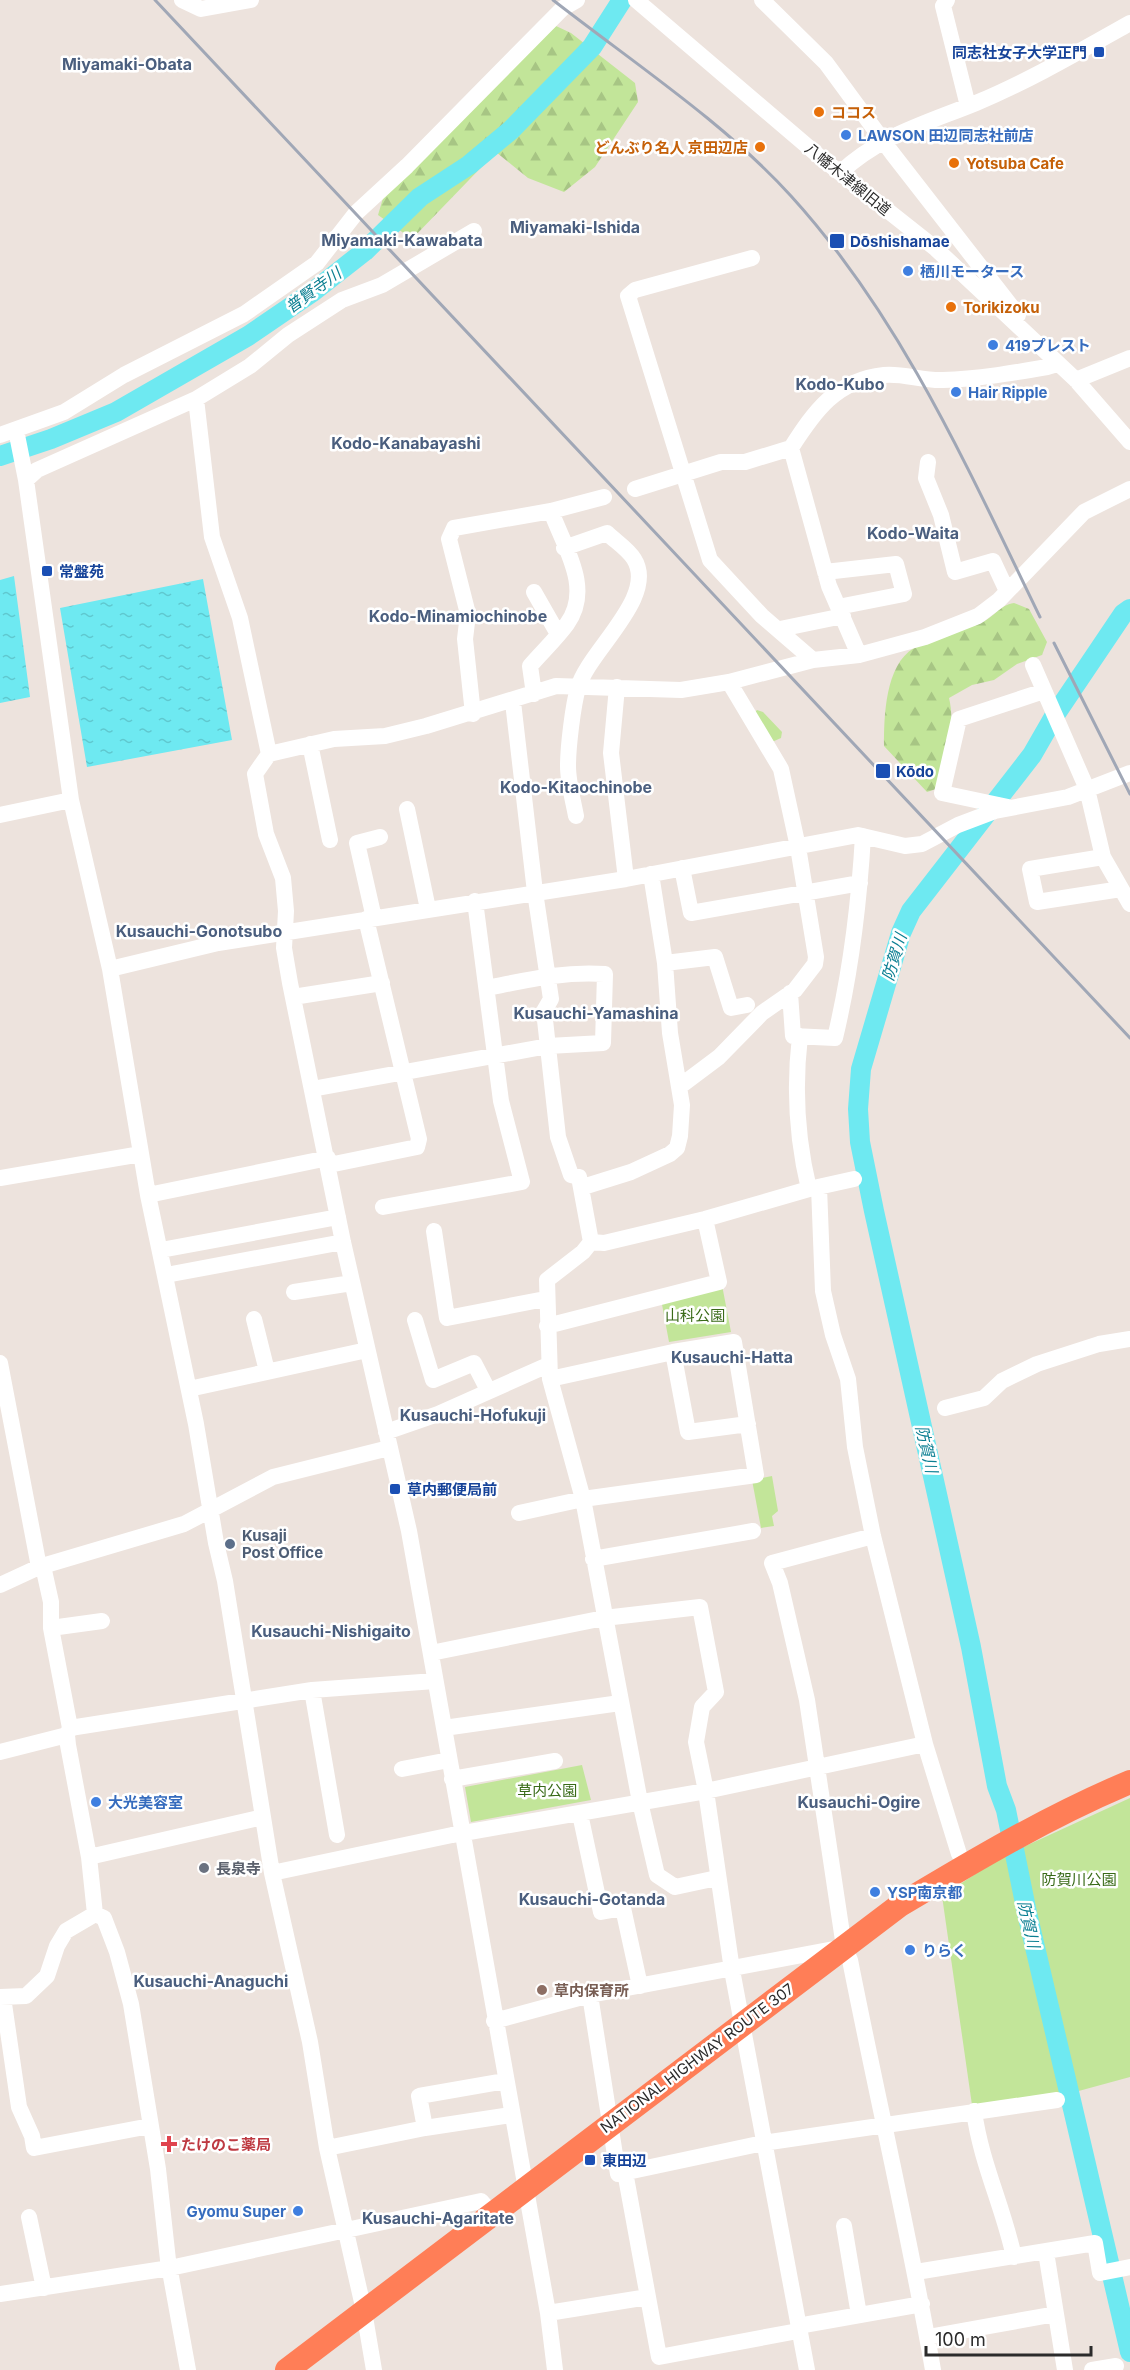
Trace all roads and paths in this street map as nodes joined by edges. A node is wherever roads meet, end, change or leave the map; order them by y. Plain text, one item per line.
1 (182, 0) edge
2 (251, 0) edge
3 (577, 0) edge
4 (762, 0) edge
5 (947, 0) edge
6 (637, 2) edge
7 (1130, 23) edge
8 (968, 106) junction
9 (883, 141) junction
10 (840, 173) junction
11 (474, 231) dead end
12 (752, 258) dead end
13 (1032, 339) junction
14 (1130, 358) edge
15 (1057, 364) junction
16 (1076, 380) junction
17 (196, 399) junction
18 (11, 433) edge
19 (1130, 442) edge
20 (791, 448) junction
21 (928, 462) dead end
22 (681, 473) junction
23 (25, 475) junction
24 (635, 489) dead end
25 (1130, 489) edge
26 (604, 497) dead end
27 (551, 511) junction
28 (564, 548) junction
29 (825, 572) junction
30 (1007, 591) junction
31 (534, 592) dead end
32 (841, 612) junction
33 (780, 629) junction
34 (558, 634) junction
35 (859, 655) junction
36 (813, 660) junction
37 (1032, 665) dead end
38 (729, 682) junction
39 (578, 687) junction
40 (616, 687) junction
41 (1044, 691) junction
42 (534, 694) junction
43 (513, 702) junction
44 (473, 714) junction
45 (310, 744) junction
46 (269, 754) junction
47 (1130, 774) edge
48 (1087, 789) junction
49 (71, 800) junction
50 (1013, 808) junction
51 (406, 809) dead end
52 (0, 815) edge
53 (576, 816) dead end
54 (863, 836) junction
55 (380, 837) dead end
56 (330, 840) dead end
57 (798, 847) junction
58 (1103, 857) junction
59 (682, 868) junction
60 (651, 873) junction
61 (626, 879) junction
62 (860, 883) junction
63 (1121, 889) junction
64 (535, 892) junction
65 (806, 892) junction
66 (475, 901) junction
67 (1130, 904) edge
68 (428, 909) junction
69 (370, 918) junction
70 (284, 932) junction
71 (665, 963) junction
72 (110, 969) junction
73 (547, 976) junction
74 (381, 983) junction
75 (487, 988) junction
76 (790, 993) junction
77 (293, 997) junction
78 (747, 1005) dead end
79 (800, 1036) junction
80 (548, 1046) junction
81 (496, 1057) junction
82 (403, 1072) junction
83 (679, 1087) junction
84 (312, 1089) junction
85 (141, 1154) junction
86 (328, 1161) junction
87 (0, 1178) edge
88 (854, 1179) dead end
89 (583, 1187) junction
90 (814, 1188) junction
91 (148, 1195) junction
92 (383, 1207) dead end
93 (339, 1217) junction
94 (705, 1219) junction
95 (434, 1232) dead end
96 (343, 1242) junction
97 (591, 1242) junction
98 (161, 1250) junction
99 (166, 1275) junction
100 (352, 1283) junction
101 (294, 1292) dead end
102 (545, 1299) junction
103 (254, 1319) dead end
104 (415, 1320) dead end
105 (547, 1326) junction
106 (1130, 1339) edge
107 (368, 1350) junction
108 (673, 1352) junction
109 (0, 1363) edge
110 (267, 1371) junction
111 (549, 1372) junction
112 (189, 1389) junction
113 (488, 1390) junction
114 (945, 1408) dead end
115 (748, 1424) junction
116 (387, 1440) junction
117 (583, 1499) junction
118 (211, 1511) junction
119 (519, 1513) dead end
120 (753, 1531) dead end
121 (873, 1536) junction
122 (593, 1559) junction
123 (41, 1567) junction
124 (0, 1585) edge
125 (604, 1618) junction
126 (102, 1621) dead end
127 (51, 1628) junction
128 (431, 1653) junction
129 (435, 1681) junction
130 (312, 1690) junction
131 (245, 1701) junction
132 (620, 1703) junction
133 (444, 1728) junction
134 (68, 1732) junction
135 (925, 1744) junction
136 (0, 1752) edge
137 (448, 1760) junction
138 (555, 1761) dead end
139 (817, 1766) junction
140 (402, 1769) dead end
141 (452, 1779) junction
142 (1130, 1782) edge
143 (706, 1791) junction
144 (640, 1802) junction
145 (580, 1814) junction
146 (263, 1817) junction
147 (463, 1834) junction
148 (338, 1835) dead end
149 (959, 1854) dead end
150 (89, 1857) junction
151 (272, 1873) junction
152 (717, 1878) junction
153 (95, 1914) junction
154 (844, 1947) junction
155 (732, 1970) junction
156 (640, 1986) junction
157 (590, 1995) junction
158 (2, 1997) edge
159 (494, 2021) junction
160 (742, 2024) junction
161 (505, 2081) junction
162 (1057, 2100) dead end
163 (974, 2111) junction
164 (511, 2115) junction
165 (610, 2124) junction
166 (882, 2124) junction
167 (150, 2126) junction
168 (425, 2128) junction
169 (763, 2143) junction
170 (327, 2148) junction
171 (625, 2172) junction
172 (525, 2189) junction
173 (492, 2214) junction
174 (29, 2217) dead end
175 (844, 2226) dead end
176 (345, 2230) junction
177 (1046, 2252) junction
178 (1014, 2257) junction
179 (1130, 2267) edge
180 (170, 2268) junction
181 (916, 2272) junction
182 (44, 2288) junction
183 (0, 2294) edge
184 (648, 2296) junction
185 (922, 2304) junction
186 (364, 2312) junction
187 (548, 2313) junction
188 (1056, 2314) junction
189 (859, 2315) junction
190 (798, 2328) junction
191 (928, 2337) junction
192 (1116, 2366) dead end
193 (188, 2370) edge
194 (287, 2370) edge
195 (374, 2370) edge
196 (555, 2370) edge
197 (807, 2370) edge
198 (933, 2370) edge
199 (1065, 2370) edge
200 (1092, 2370) edge

1 - 2 street
3 - 18 street
4 - 9 street
5 - 8 street
6 - 10 street, 八幡木津線旧道
7 - 8 street
8 - 9 street
9 - 10 street
9 - 13 street
10 - 13 street, 八幡木津線旧道
11 - 17 street
12 - 22 street
13 - 15 street, 八幡木津線旧道
14 - 16 street
15 - 16 street, 八幡木津線旧道
15 - 20 street
16 - 19 street, 八幡木津線旧道
17 - 23 street
17 - 46 street
18 - 23 street
20 - 22 street
20 - 29 street
21 - 30 street
22 - 24 street
22 - 33 street
23 - 49 street
25 - 30 street
26 - 27 street
27 - 28 street
27 - 44 street
28 - 34 street
28 - 39 street
29 - 32 street
29 - 32 street
30 - 35 street
31 - 34 street
32 - 33 street
32 - 35 street
33 - 36 street
34 - 42 street
35 - 36 street
36 - 38 street
37 - 41 street
38 - 40 street
38 - 57 street
39 - 40 street
39 - 42 street
39 - 53 street
40 - 61 street
41 - 48 street
41 - 50 street
42 - 43 street
43 - 44 street
43 - 64 street
44 - 45 street
45 - 46 street
45 - 56 street
46 - 70 street
47 - 48 street
48 - 50 street
48 - 58 street
49 - 52 street
49 - 72 street
50 - 54 street
51 - 68 street
54 - 57 street
54 - 62 street
55 - 69 street
57 - 59 street
57 - 65 street
58 - 63 street
58 - 63 street
59 - 60 street
59 - 65 street
60 - 61 street
60 - 71 street
61 - 64 street
62 - 65 street
62 - 79 street
63 - 67 street
64 - 66 street
64 - 73 street
65 - 76 street
66 - 68 street
66 - 75 street
68 - 69 street
69 - 70 street
69 - 74 street
70 - 72 street
70 - 77 street
71 - 78 street
71 - 83 street
72 - 85 street
73 - 75 street
73 - 80 street
73 - 80 street
74 - 77 street
74 - 82 street
75 - 81 street
76 - 79 street
76 - 83 street
77 - 84 street
79 - 90 street
80 - 81 street
80 - 89 street
81 - 82 street
81 - 92 street
82 - 84 street
82 - 86 street
83 - 89 street
84 - 86 street
85 - 87 street
85 - 91 street
86 - 91 street
86 - 93 street
88 - 90 street
89 - 97 street
90 - 94 street
90 - 121 street
91 - 98 street
93 - 96 street
93 - 98 street
94 - 97 street
94 - 105 street
95 - 102 street
96 - 99 street
96 - 100 street
97 - 102 street
98 - 99 street
99 - 112 street
100 - 101 street
100 - 107 street
102 - 105 street
103 - 110 street
104 - 113 street
105 - 111 street
106 - 114 street
107 - 110 street
107 - 116 street
108 - 111 street
108 - 115 street
108 - 115 street
109 - 123 street
110 - 112 street
111 - 113 street
111 - 117 street
112 - 118 street
113 - 116 street
115 - 117 street
116 - 118 street
116 - 128 street
117 - 119 street
117 - 122 street
118 - 123 street
118 - 131 street
120 - 122 street
121 - 135 street
121 - 139 street
122 - 125 street
123 - 124 street
123 - 127 street
125 - 128 street
125 - 132 street
125 - 143 street
126 - 127 street
127 - 134 street
128 - 129 street
129 - 130 street
129 - 133 street
130 - 131 street
130 - 148 street
131 - 134 street
131 - 146 street
132 - 133 street
132 - 144 street
133 - 137 street
134 - 136 street
134 - 150 street
135 - 139 street
135 - 149 street
137 - 140 street
137 - 141 street
138 - 141 street
139 - 143 street
139 - 154 street
141 - 147 street
142 - 154 highway, NATIONAL HIGHWAY ROUTE 307
143 - 144 street
143 - 152 street
144 - 145 street
144 - 152 street
145 - 147 street
145 - 156 street
146 - 150 street
146 - 151 street
147 - 151 street
147 - 159 street
150 - 153 street
151 - 170 street
152 - 155 street
153 - 158 street
153 - 167 street
154 - 155 street
154 - 160 highway, NATIONAL HIGHWAY ROUTE 307
154 - 166 street
155 - 156 street
155 - 160 street
156 - 157 street
157 - 159 street
157 - 165 street
158 - 167 street
159 - 161 street
160 - 165 highway, NATIONAL HIGHWAY ROUTE 307
160 - 169 street
161 - 164 street
161 - 168 street
162 - 163 street
163 - 166 street
163 - 178 street
164 - 168 street
164 - 172 street
165 - 171 street
165 - 172 highway, NATIONAL HIGHWAY ROUTE 307
166 - 169 street
166 - 181 street
167 - 180 street
168 - 170 street
169 - 171 street
169 - 190 street
170 - 176 street
171 - 184 street
172 - 173 highway, NATIONAL HIGHWAY ROUTE 307
172 - 187 street
173 - 176 street
173 - 186 highway, NATIONAL HIGHWAY ROUTE 307
174 - 182 street
175 - 189 street
176 - 180 street
176 - 186 street
177 - 178 street
177 - 179 street
177 - 188 street
178 - 181 street
180 - 182 street
180 - 193 street
181 - 185 street
182 - 183 street
184 - 187 street
184 - 190 street
185 - 189 street
185 - 191 street
186 - 194 highway, NATIONAL HIGHWAY ROUTE 307
186 - 195 street
187 - 196 street
188 - 191 street
188 - 199 street
189 - 190 street
190 - 197 street
191 - 198 street
192 - 200 street

